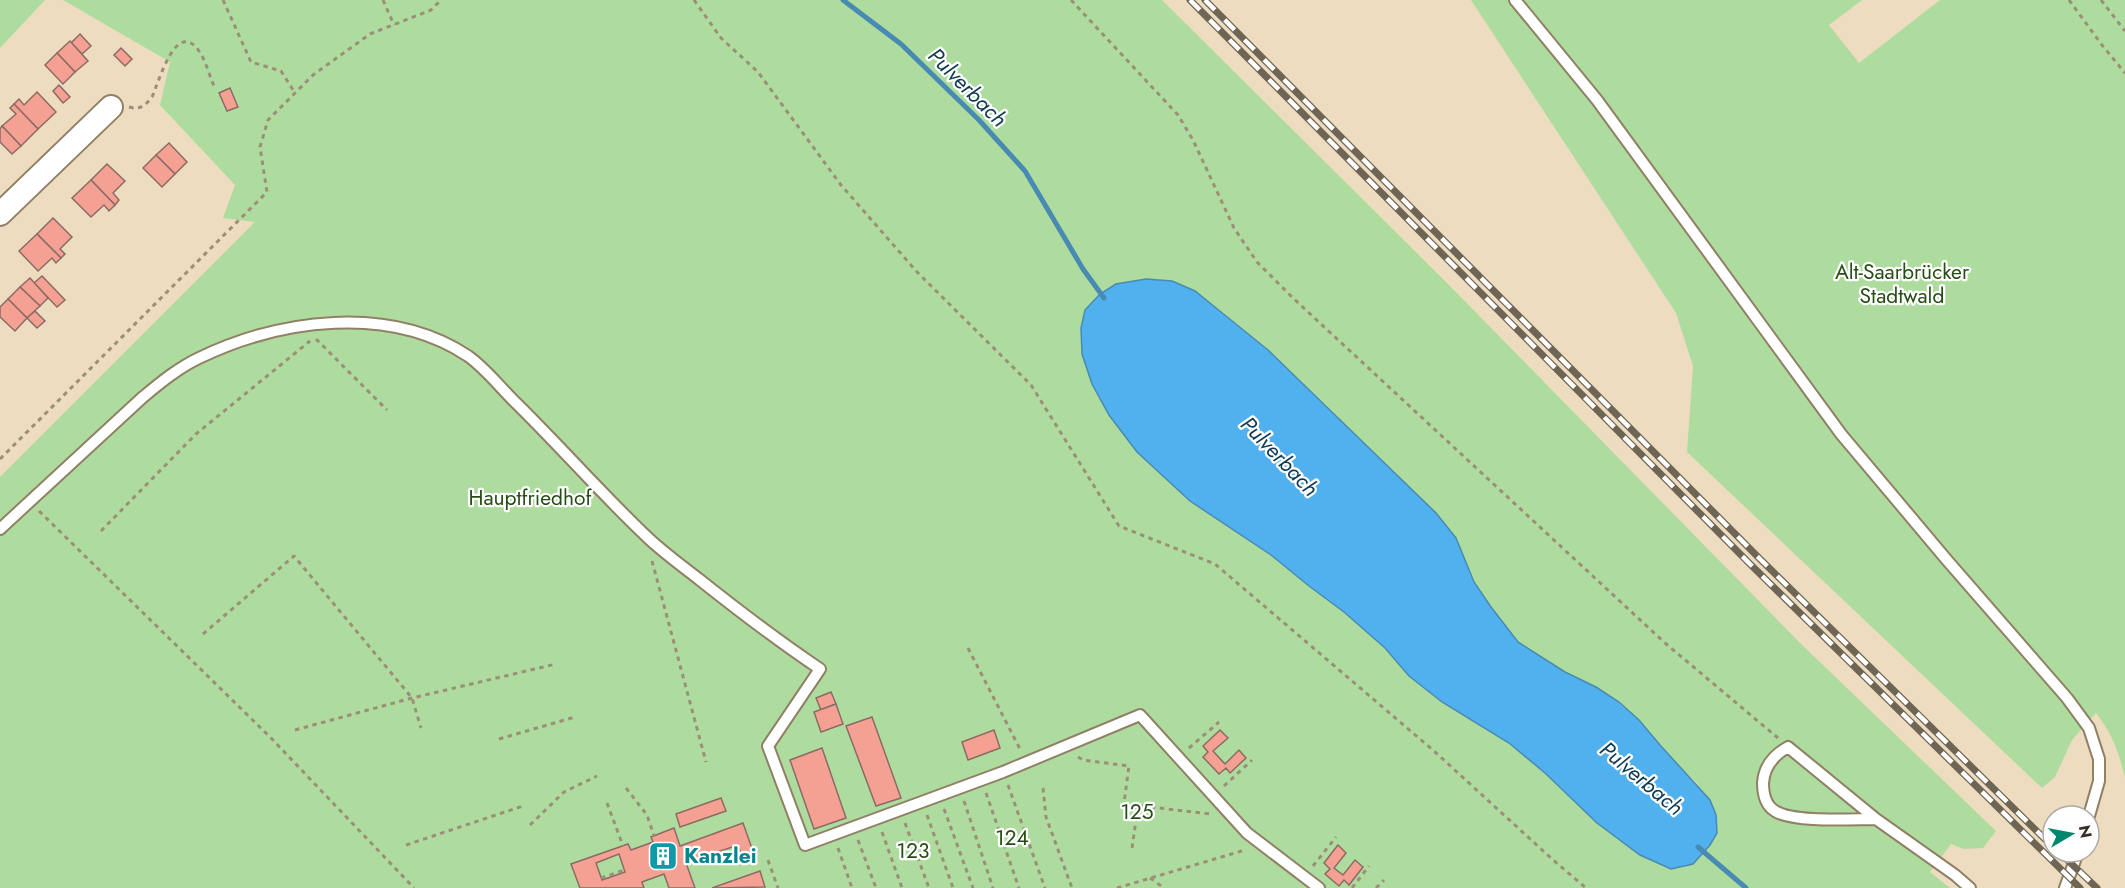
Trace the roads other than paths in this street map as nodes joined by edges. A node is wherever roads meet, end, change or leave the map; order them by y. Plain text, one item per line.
1 (1515, 0) edge
2 (111, 107) road end
3 (0, 214) edge
4 (0, 529) edge
5 (2092, 804) edge
6 (1876, 819) junction
7 (2074, 864) edge
8 (1319, 888) edge
9 (1970, 888) edge
10 (2065, 888) edge

1 - 5 lane
2 - 3 street
4 - 8 lane
6 - 6 lane
6 - 9 lane
7 - 10 lane

